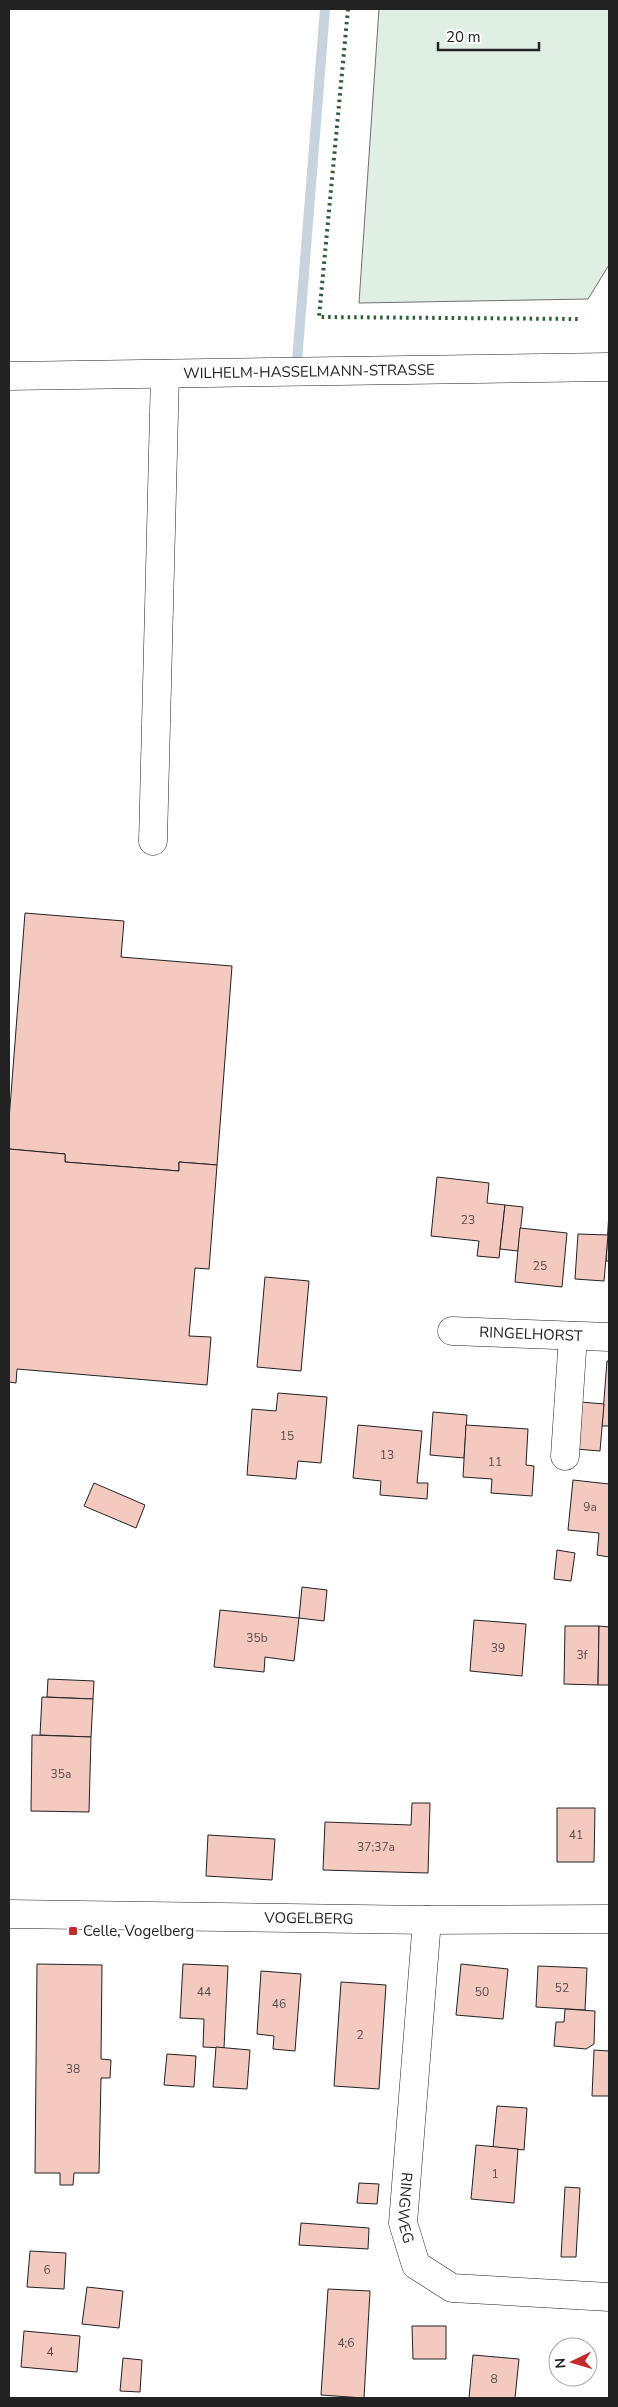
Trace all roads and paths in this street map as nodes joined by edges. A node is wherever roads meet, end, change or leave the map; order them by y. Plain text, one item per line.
1 (609, 368) edge
2 (164, 374) junction
3 (9, 376) edge
4 (153, 841) dead end
5 (452, 1331) dead end
6 (573, 1336) junction
7 (609, 1338) edge
8 (565, 1456) dead end
9 (9, 1914) edge
10 (609, 1919) edge
11 (428, 1920) junction
12 (609, 2297) edge

1 - 2 street, WILHELM-HASSELMANN-STRASSE
2 - 3 street, WILHELM-HASSELMANN-STRASSE
2 - 4 street
5 - 6 street, RINGELHORST
6 - 7 street, RINGELHORST
6 - 8 street
9 - 11 street, VOGELBERG
10 - 11 street, VOGELBERG
11 - 12 street, RINGWEG

